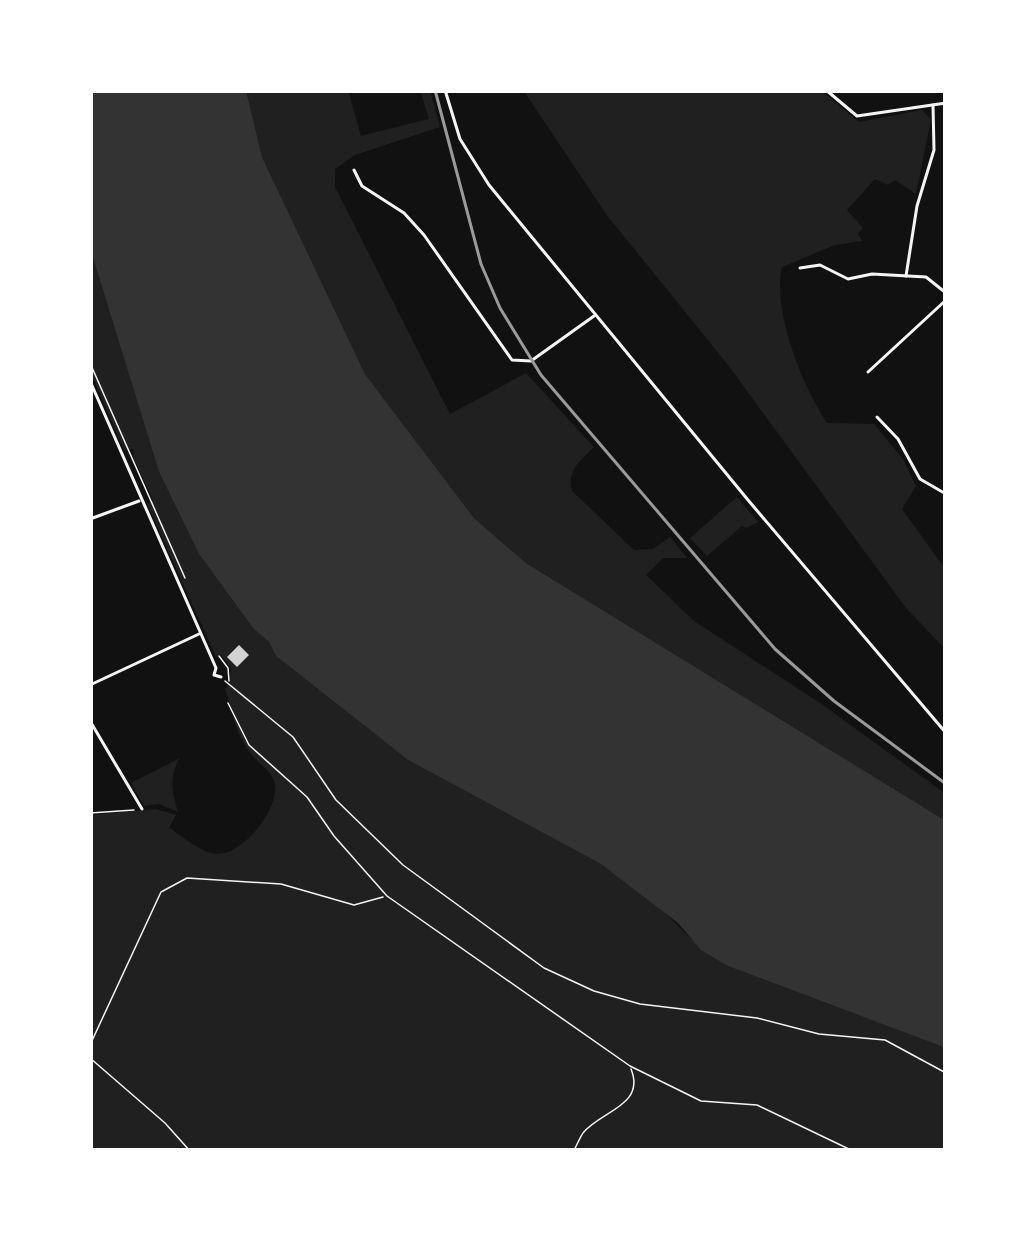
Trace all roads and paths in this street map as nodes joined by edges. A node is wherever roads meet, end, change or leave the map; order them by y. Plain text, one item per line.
1 (445, 90) edge
2 (826, 90) edge
3 (946, 103) edge
4 (933, 105) junction
5 (934, 150) junction
6 (946, 154) edge
7 (354, 170) dead end
8 (800, 268) dead end
9 (905, 276) junction
10 (946, 297) edge
11 (596, 315) junction
12 (90, 363) edge
13 (868, 372) dead end
14 (90, 380) edge
15 (878, 417) dead end
16 (946, 494) edge
17 (142, 500) junction
18 (90, 520) edge
19 (190, 589) dead end
20 (201, 633) junction
21 (213, 643) dead end
22 (216, 668) dead end
23 (90, 685) edge
24 (228, 704) dead end
25 (90, 721) edge
26 (946, 733) edge
27 (142, 809) joint
28 (90, 813) edge
29 (387, 896) junction
30 (90, 1045) edge
31 (90, 1058) edge
32 (630, 1066) junction
33 (946, 1073) edge
34 (190, 1151) edge
35 (574, 1151) edge
36 (853, 1151) edge

1 - 11 street
2 - 4 street
3 - 4 street
4 - 5 street
5 - 6 street
5 - 9 street
7 - 11 street
8 - 9 street
9 - 10 street
10 - 13 street
11 - 26 street
12 - 19 path
14 - 17 street
15 - 16 street
17 - 18 street
17 - 20 street
20 - 22 street
20 - 23 street
21 - 33 path
24 - 29 path
25 - 27 street
27 - 28 path
29 - 30 path
29 - 32 path
31 - 34 path
32 - 35 path
32 - 36 path

